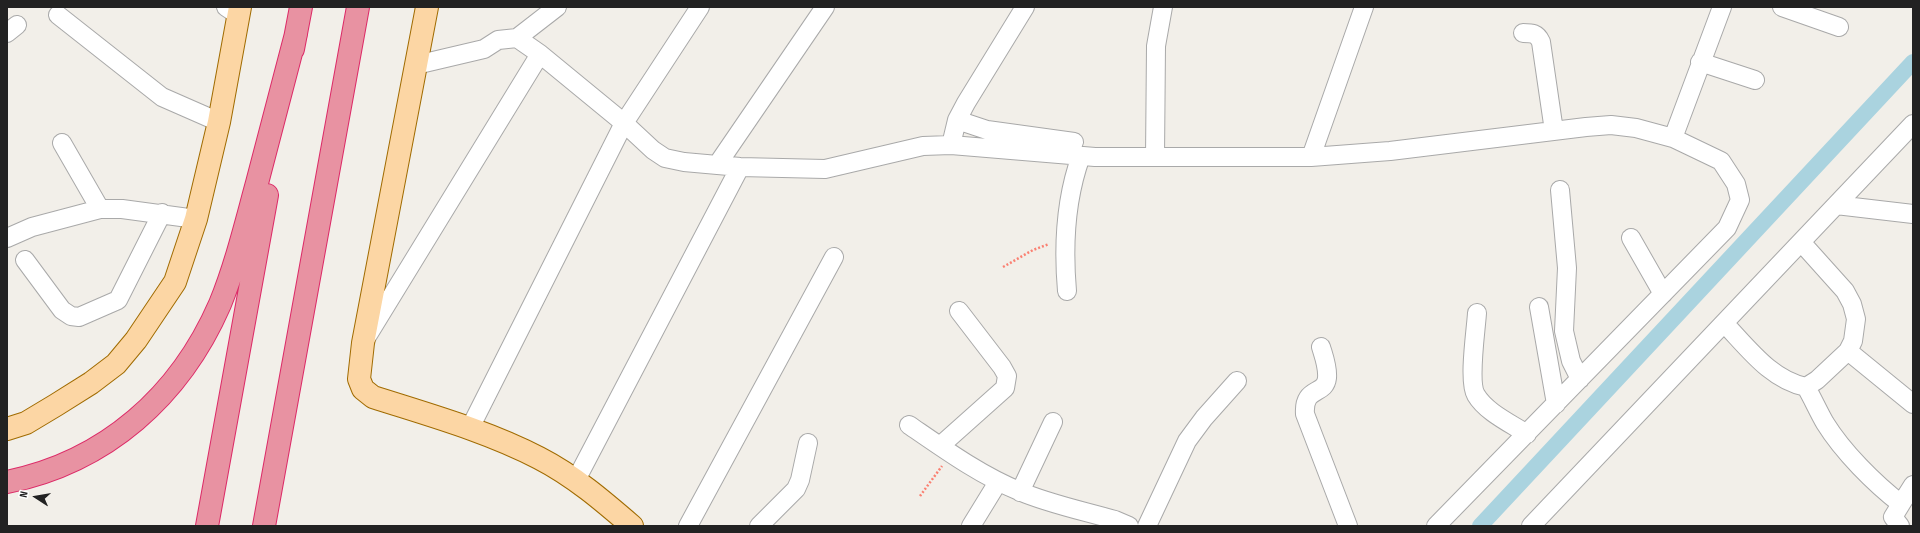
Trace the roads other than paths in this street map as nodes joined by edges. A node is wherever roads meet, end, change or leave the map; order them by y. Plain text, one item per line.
1 (301, 7) edge
2 (358, 7) edge
3 (426, 7) edge
4 (557, 7) edge
5 (700, 7) edge
6 (825, 7) edge
7 (1025, 7) edge
8 (1162, 7) edge
9 (1364, 7) edge
10 (1722, 7) edge
11 (1782, 7) edge
12 (235, 10) edge
13 (58, 15) dead end
14 (1839, 28) dead end
15 (1522, 33) dead end
16 (296, 34) junction
17 (517, 38) junction
18 (540, 54) junction
19 (1700, 62) junction
20 (416, 65) junction
21 (1755, 80) dead end
22 (957, 120) junction
23 (219, 122) junction
24 (624, 123) junction
25 (1913, 124) edge
26 (1554, 130) junction
27 (1673, 138) junction
28 (62, 143) dead end
29 (950, 145) junction
30 (1078, 149) junction
31 (1155, 157) junction
32 (1311, 157) junction
33 (717, 165) junction
34 (740, 167) junction
35 (1560, 190) dead end
36 (1836, 205) junction
37 (100, 209) junction
38 (162, 213) junction
39 (1913, 214) edge
40 (196, 219) junction
41 (7, 238) edge
42 (1631, 238) dead end
43 (1801, 242) junction
44 (834, 257) dead end
45 (25, 260) dead end
46 (1067, 291) dead end
47 (1662, 294) junction
48 (1538, 307) dead end
49 (959, 311) dead end
50 (1477, 312) dead end
51 (1724, 323) junction
52 (363, 343) junction
53 (1321, 347) dead end
54 (1848, 351) junction
55 (1580, 379) junction
56 (1237, 381) dead end
57 (1806, 387) junction
58 (1556, 404) junction
59 (1913, 404) edge
60 (1053, 422) dead end
61 (909, 425) dead end
62 (470, 428) junction
63 (7, 429) edge
64 (1527, 434) junction
65 (808, 443) dead end
66 (946, 450) junction
67 (576, 480) junction
68 (7, 482) edge
69 (998, 482) junction
70 (1913, 485) edge
71 (1020, 492) junction
72 (1895, 518) edge
73 (207, 526) edge
74 (264, 526) edge
75 (632, 526) edge
76 (688, 526) edge
77 (759, 526) edge
78 (971, 526) edge
79 (1129, 526) edge
80 (1148, 526) edge
81 (1348, 526) edge
82 (1436, 526) edge
83 (1531, 526) edge

1 - 16 highway
2 - 74 highway
3 - 20 main road
4 - 17 street
5 - 24 street
6 - 33 street
7 - 22 street
8 - 31 street
9 - 32 street
10 - 19 street
11 - 14 street
12 - 23 main road
13 - 23 street
15 - 26 street
16 - 68 highway
16 - 73 highway
17 - 18 street
17 - 20 street
18 - 24 street
18 - 52 street
19 - 21 street
19 - 27 street
20 - 52 main road
22 - 29 street
22 - 30 street
23 - 40 main road
24 - 33 street
24 - 62 street
25 - 36 street
26 - 27 street
26 - 32 street
27 - 47 street
28 - 37 street
29 - 30 street
29 - 34 street
30 - 31 street
30 - 46 street
31 - 32 street
33 - 34 street
34 - 67 street
35 - 55 street
36 - 39 street
36 - 43 street
37 - 38 street
37 - 41 street
38 - 40 street
38 - 45 street
40 - 63 main road
42 - 47 street
43 - 51 street
43 - 54 street
44 - 76 street
47 - 55 street
48 - 58 street
49 - 66 street
50 - 64 street
51 - 57 street
51 - 83 street
52 - 62 main road
53 - 81 street
54 - 57 street
54 - 59 street
55 - 58 street
56 - 80 street
57 - 72 street
58 - 64 street
60 - 71 street
61 - 66 street
62 - 67 main road
64 - 82 street
65 - 77 street
66 - 69 street
67 - 75 main road
69 - 71 street
69 - 78 street
70 - 72 street
71 - 79 street

